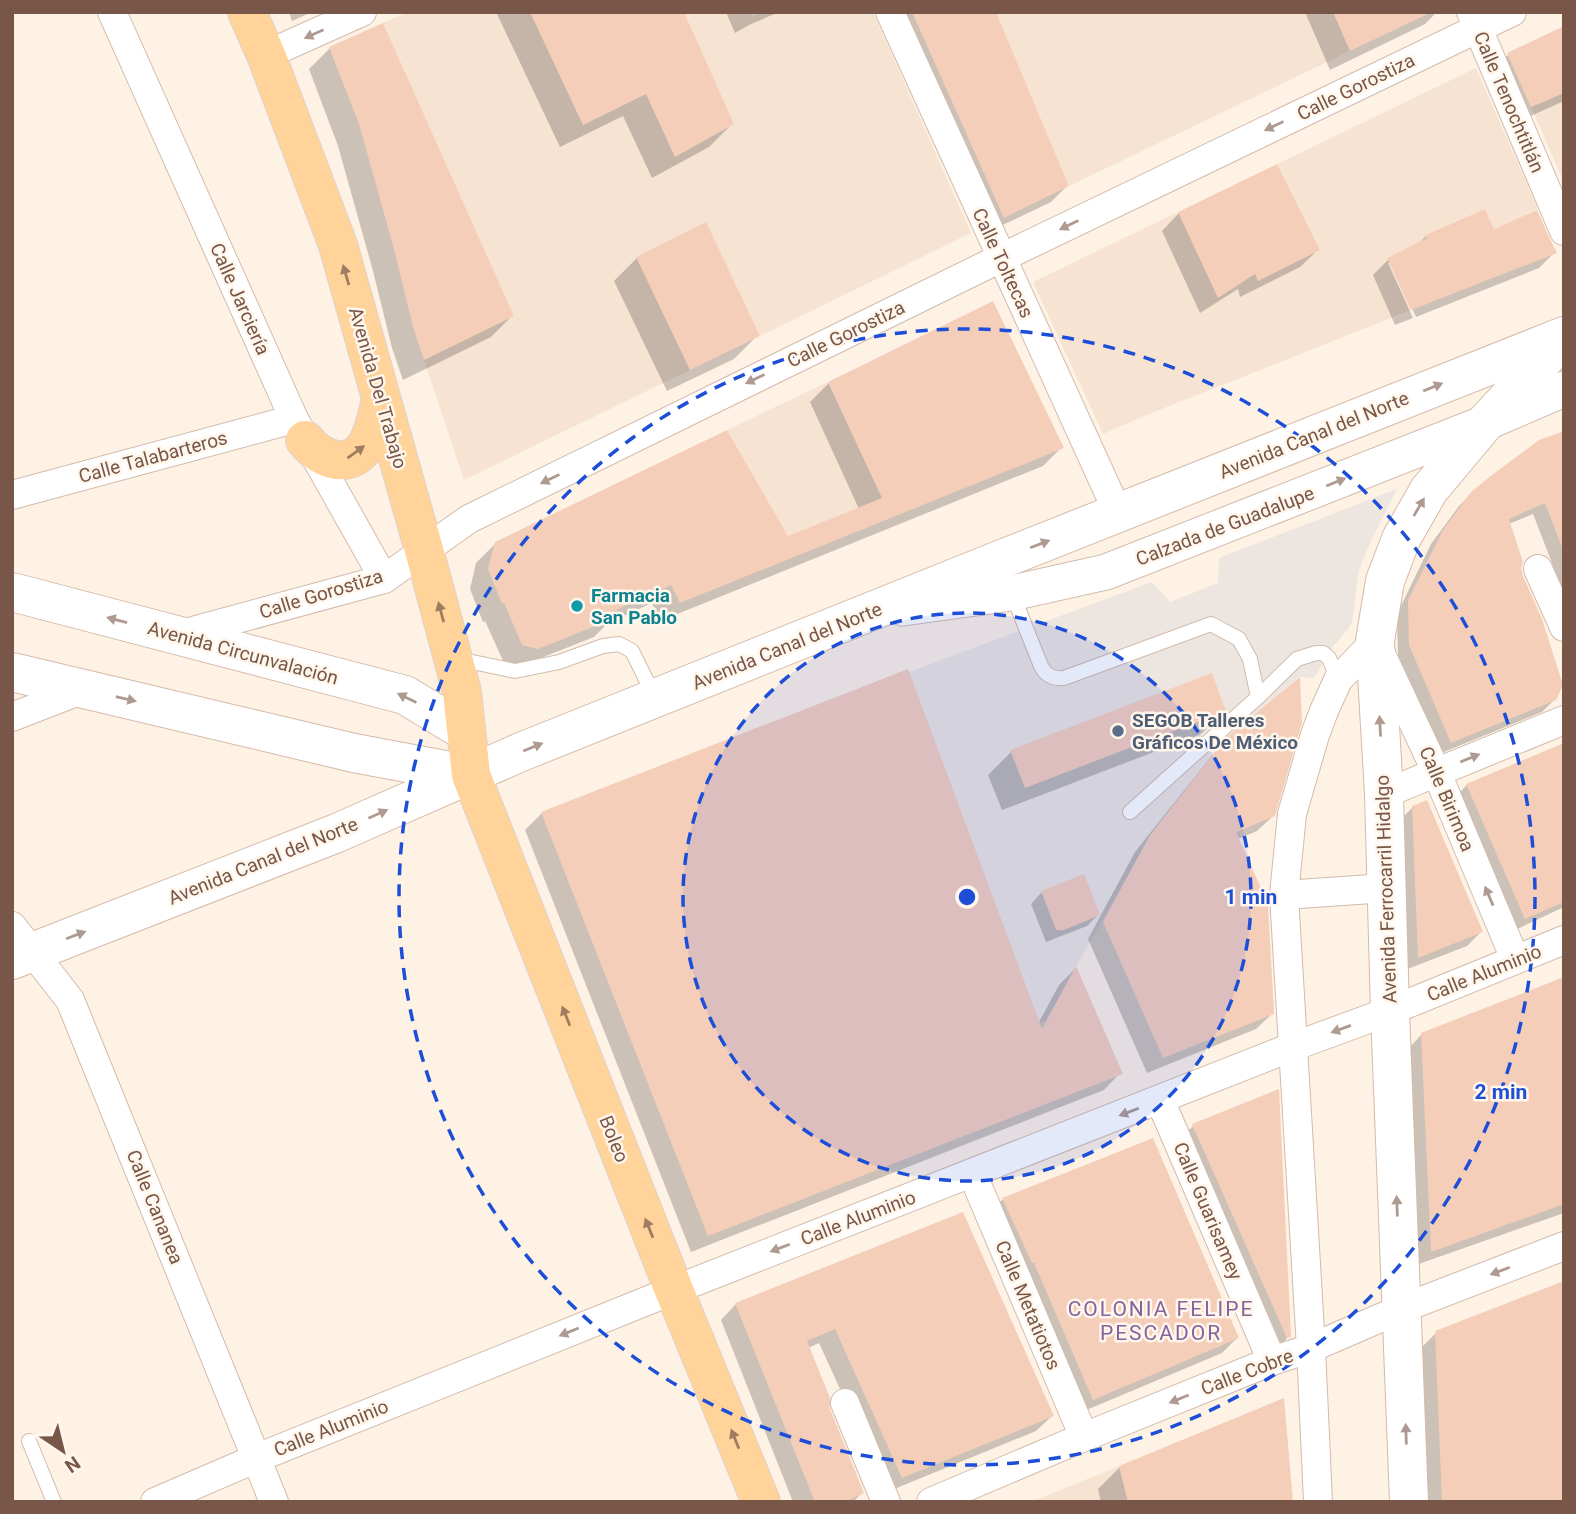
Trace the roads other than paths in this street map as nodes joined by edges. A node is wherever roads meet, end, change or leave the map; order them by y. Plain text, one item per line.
1 (112, 12) edge
2 (247, 12) edge
3 (362, 12) edge
4 (890, 12) edge
5 (1512, 12) edge
6 (1474, 20) edge
7 (266, 55) junction
8 (1564, 231) edge
9 (1001, 258) junction
10 (1564, 337) edge
11 (1564, 389) edge
12 (381, 400) junction
13 (1485, 423) junction
14 (299, 429) junction
15 (12, 495) edge
16 (1118, 513) junction
17 (424, 550) junction
18 (1538, 569) dead end
19 (1004, 577) junction
20 (384, 579) junction
21 (12, 592) edge
22 (1564, 627) edge
23 (175, 635) junction
24 (1375, 641) junction
25 (453, 657) junction
26 (12, 672) edge
27 (1338, 680) junction
28 (84, 690) junction
29 (1258, 697) junction
30 (656, 699) junction
31 (12, 717) edge
32 (1564, 720) edge
33 (466, 732) junction
34 (1436, 771) junction
35 (471, 775) junction
36 (1384, 794) junction
37 (1130, 811) dead end
38 (1386, 888) junction
39 (1284, 895) junction
40 (1564, 940) edge
41 (19, 946) edge
42 (1515, 959) junction
43 (1390, 1012) junction
44 (1292, 1047) junction
45 (1160, 1100) junction
46 (972, 1173) junction
47 (1564, 1246) edge
48 (674, 1290) junction
49 (1401, 1309) junction
50 (1311, 1348) junction
51 (1272, 1361) junction
52 (845, 1403) dead end
53 (1084, 1437) junction
54 (29, 1441) dead end
55 (257, 1458) junction
56 (54, 1502) edge
57 (155, 1502) edge
58 (274, 1502) edge
59 (761, 1502) edge
60 (886, 1502) edge
61 (932, 1502) edge
62 (1318, 1502) edge
63 (1409, 1502) edge

1 - 14 street, Calle Jarciería
2 - 7 main road, Avenida Del Trabajo
3 -> 7 street
4 - 9 street, Calle Toltecas
5 - 6 street, Calle Gorostiza
6 - 8 street, Calle Tenochtitlán
6 -> 9 street, Calle Gorostiza
12 -> 7 main road, Avenida Del Trabajo
9 - 16 street, Calle Toltecas
9 -> 17 street, Calle Gorostiza
10 - 13 main road, Avenida Ferrocarril Hidalgo
16 -> 10 main road, Avenida Canal del Norte
11 - 13 street, Calzada de Guadalupe
14 -> 12 main road
12 - 17 main road, Avenida Del Trabajo
19 -> 13 street, Calzada de Guadalupe
24 -> 13 main road, Avenida Ferrocarril Hidalgo
14 - 15 street, Calle Talabarteros
14 - 20 street, Calle Jarciería
19 -> 16 main road, Avenida Canal del Norte
17 - 20 street, Calle Gorostiza
25 -> 17 main road, Avenida Del Trabajo
18 - 22 street
19 - 29 lane
19 - 30 main road, Avenida Canal del Norte
20 - 23 street, Calle Gorostiza
23 -> 21 main road, Avenida Circunvalación
33 -> 23 main road, Avenida Circunvalación
24 - 27 street
24 - 34 street, Calle Birimoa
36 -> 24 main road, Avenida Ferrocarril Hidalgo
25 - 30 lane
25 - 33 main road, Avenida Del Trabajo
26 - 28 main road
27 - 29 lane
27 - 39 street
28 - 31 street
28 -> 35 main road
29 - 37 lane
35 -> 30 main road, Avenida Canal del Norte
34 -> 32 street
33 - 35 main road, Avenida Del Trabajo
34 - 36 street
42 -> 34 street, Calle Birimoa
41 -> 35 main road, Avenida Canal del Norte
48 -> 35 main road, Boleo
36 - 38 main road, Avenida Ferrocarril Hidalgo
38 - 39 street
38 - 43 main road, Avenida Ferrocarril Hidalgo
39 - 44 street
40 - 42 street, Calle Aluminio
41 - 55 street, Calle Cananea
42 - 43 street, Calle Aluminio
43 -> 44 street, Calle Aluminio
49 -> 43 main road, Avenida Ferrocarril Hidalgo
44 - 45 street, Calle Aluminio
44 - 50 street
45 -> 46 street, Calle Aluminio
45 - 51 street, Calle Guarisamey
46 -> 48 street, Calle Aluminio
46 - 53 street, Calle Metatiotos
47 -> 49 street, Calle Cobre
48 -> 55 street, Calle Aluminio
59 -> 48 main road, Boleo
49 - 50 street, Calle Cobre
63 -> 49 main road, Avenida Ferrocarril Hidalgo
50 - 51 street, Calle Cobre
50 - 62 street
51 -> 53 street, Calle Cobre
52 - 60 street
53 - 61 street, Calle Cobre
54 - 56 lane
55 - 57 street, Calle Aluminio
55 - 58 street, Calle Cananea

